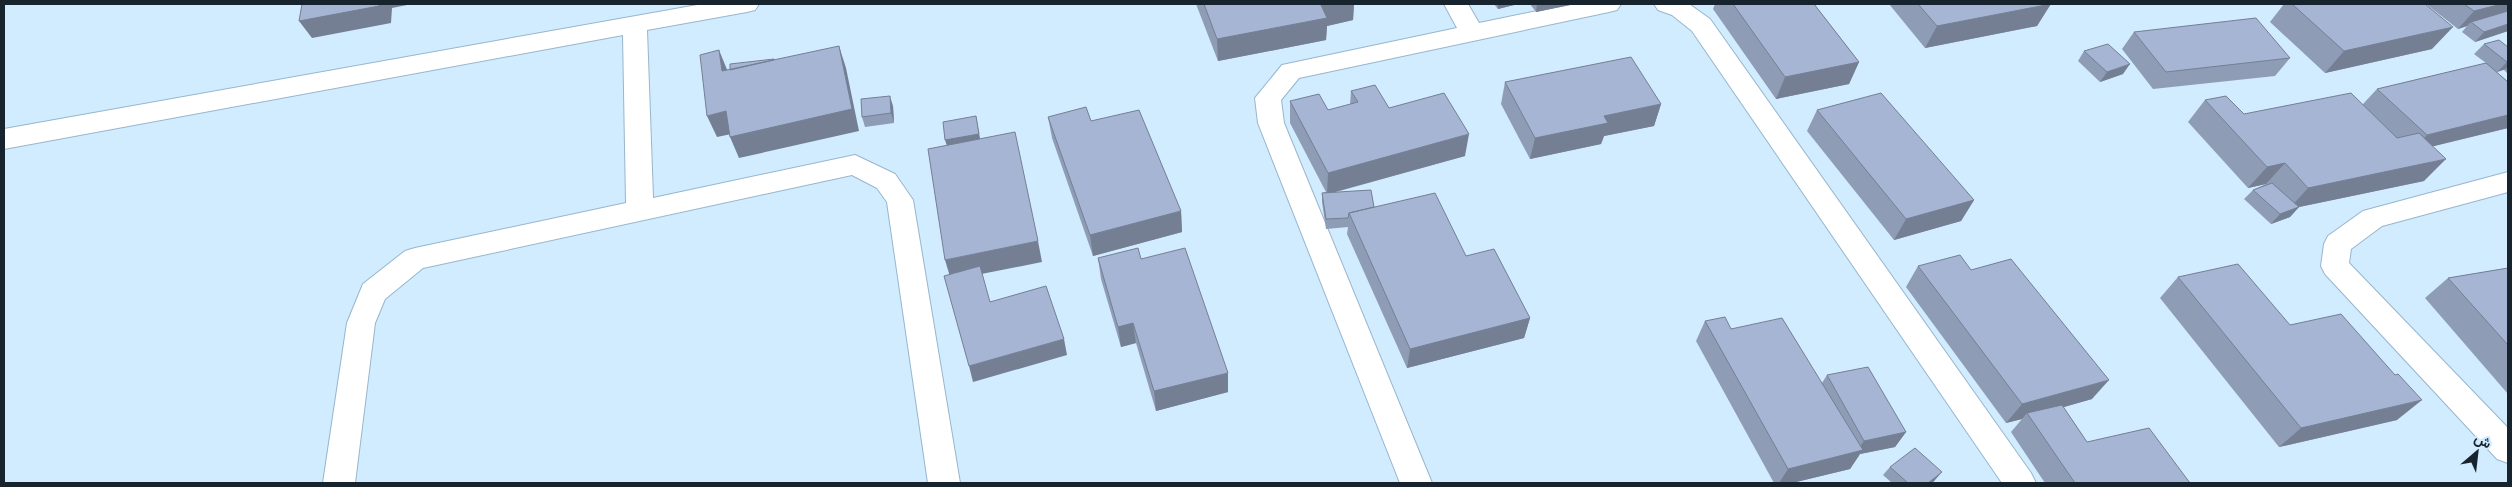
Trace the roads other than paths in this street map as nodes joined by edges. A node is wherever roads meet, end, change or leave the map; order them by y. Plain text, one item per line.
1 (747, 4) edge
2 (1456, 4) edge
3 (1609, 4) edge
4 (1666, 4) edge
5 (635, 24) junction
6 (1472, 33) junction
7 (4, 139) edge
8 (2508, 182) edge
9 (640, 210) junction
10 (2508, 449) edge
11 (339, 483) edge
12 (944, 483) edge
13 (1416, 483) edge
14 (2020, 483) edge

1 - 5 street
2 - 6 street
3 - 6 street
4 - 14 street
5 - 7 street
5 - 9 street
6 - 13 street
8 - 10 street
9 - 11 street
9 - 12 street

